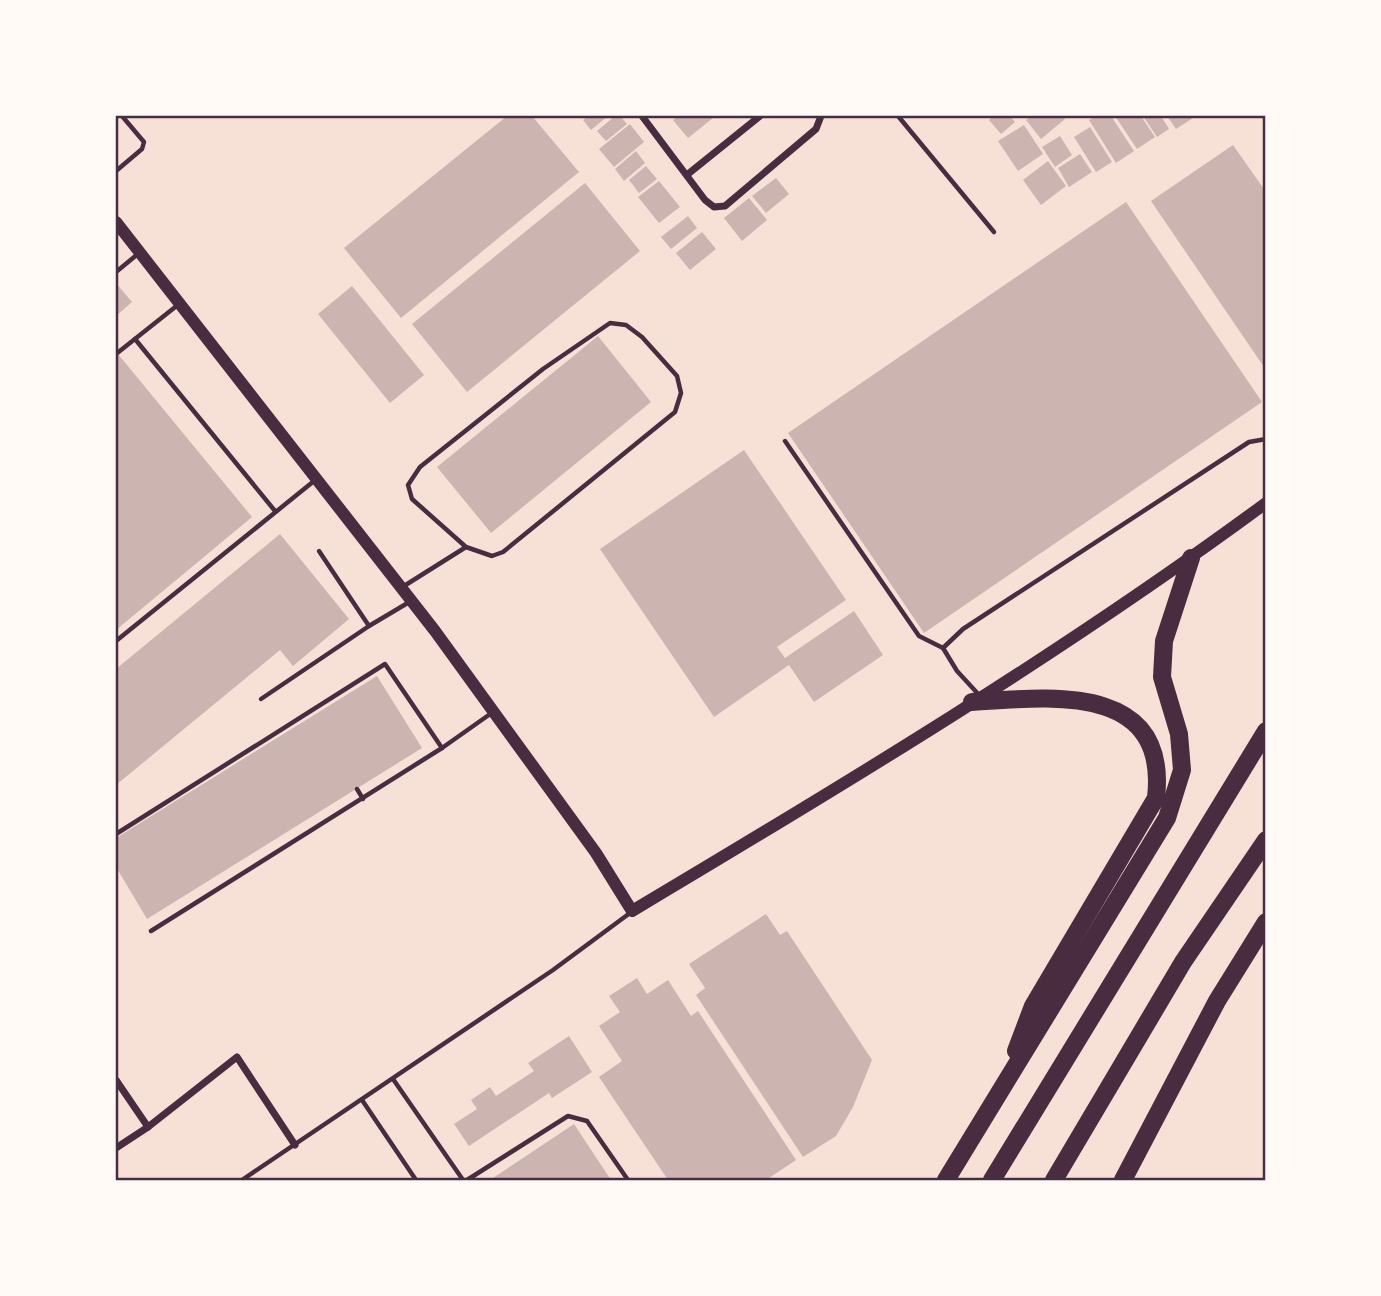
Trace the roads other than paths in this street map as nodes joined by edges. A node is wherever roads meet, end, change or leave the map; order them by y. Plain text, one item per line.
1 (122, 116) edge
2 (642, 116) edge
3 (760, 116) edge
4 (821, 116) edge
5 (898, 116) edge
6 (116, 171) edge
7 (688, 174) junction
8 (116, 222) edge
9 (994, 232) dead end
10 (140, 253) junction
11 (116, 272) edge
12 (180, 304) junction
13 (135, 339) junction
14 (116, 354) edge
15 (1265, 439) edge
16 (785, 441) dead end
17 (317, 479) junction
18 (1265, 503) edge
19 (275, 511) junction
20 (466, 547) junction
21 (319, 551) dead end
22 (1191, 558) junction
23 (402, 587) junction
24 (412, 601) junction
25 (369, 626) junction
26 (116, 640) edge
27 (943, 648) junction
28 (261, 699) dead end
29 (976, 699) junction
30 (309, 710) junction
31 (494, 711) junction
32 (313, 716) dead end
33 (1265, 731) edge
34 (442, 748) junction
35 (357, 789) dead end
36 (363, 799) junction
37 (116, 834) edge
38 (1265, 840) edge
39 (632, 911) junction
40 (1265, 922) edge
41 (151, 930) dead end
42 (393, 1079) junction
43 (116, 1080) edge
44 (998, 1097) junction
45 (362, 1100) junction
46 (148, 1127) junction
47 (295, 1145) junction
48 (116, 1148) edge
49 (242, 1181) edge
50 (416, 1181) edge
51 (465, 1181) edge
52 (628, 1181) edge
53 (946, 1181) edge
54 (992, 1181) edge
55 (1054, 1181) edge
56 (1123, 1181) edge

1 - 6 lane
2 - 7 street
3 - 7 street
4 - 7 street
5 - 9 lane
8 - 10 street
10 - 11 lane
10 - 12 street
12 - 13 lane
12 - 17 street
13 - 14 lane
13 - 19 lane
15 - 27 lane
16 - 27 lane
17 - 19 lane
17 - 23 street
18 - 22 street
19 - 26 lane
20 - 20 lane
20 - 23 lane
21 - 25 lane
22 - 29 street
22 - 44 highway
23 - 24 street
24 - 25 lane
24 - 31 street
25 - 28 lane
27 - 29 lane
29 - 39 street
29 - 44 highway
30 - 32 lane
30 - 34 lane
30 - 37 lane
31 - 34 lane
31 - 39 street
33 - 54 highway
34 - 36 lane
35 - 36 lane
36 - 41 lane
38 - 55 highway
39 - 42 lane
40 - 56 highway
42 - 45 lane
42 - 51 lane
43 - 46 street
44 - 53 highway
45 - 47 lane
45 - 50 lane
46 - 47 street
46 - 48 street
47 - 49 lane
51 - 52 lane

